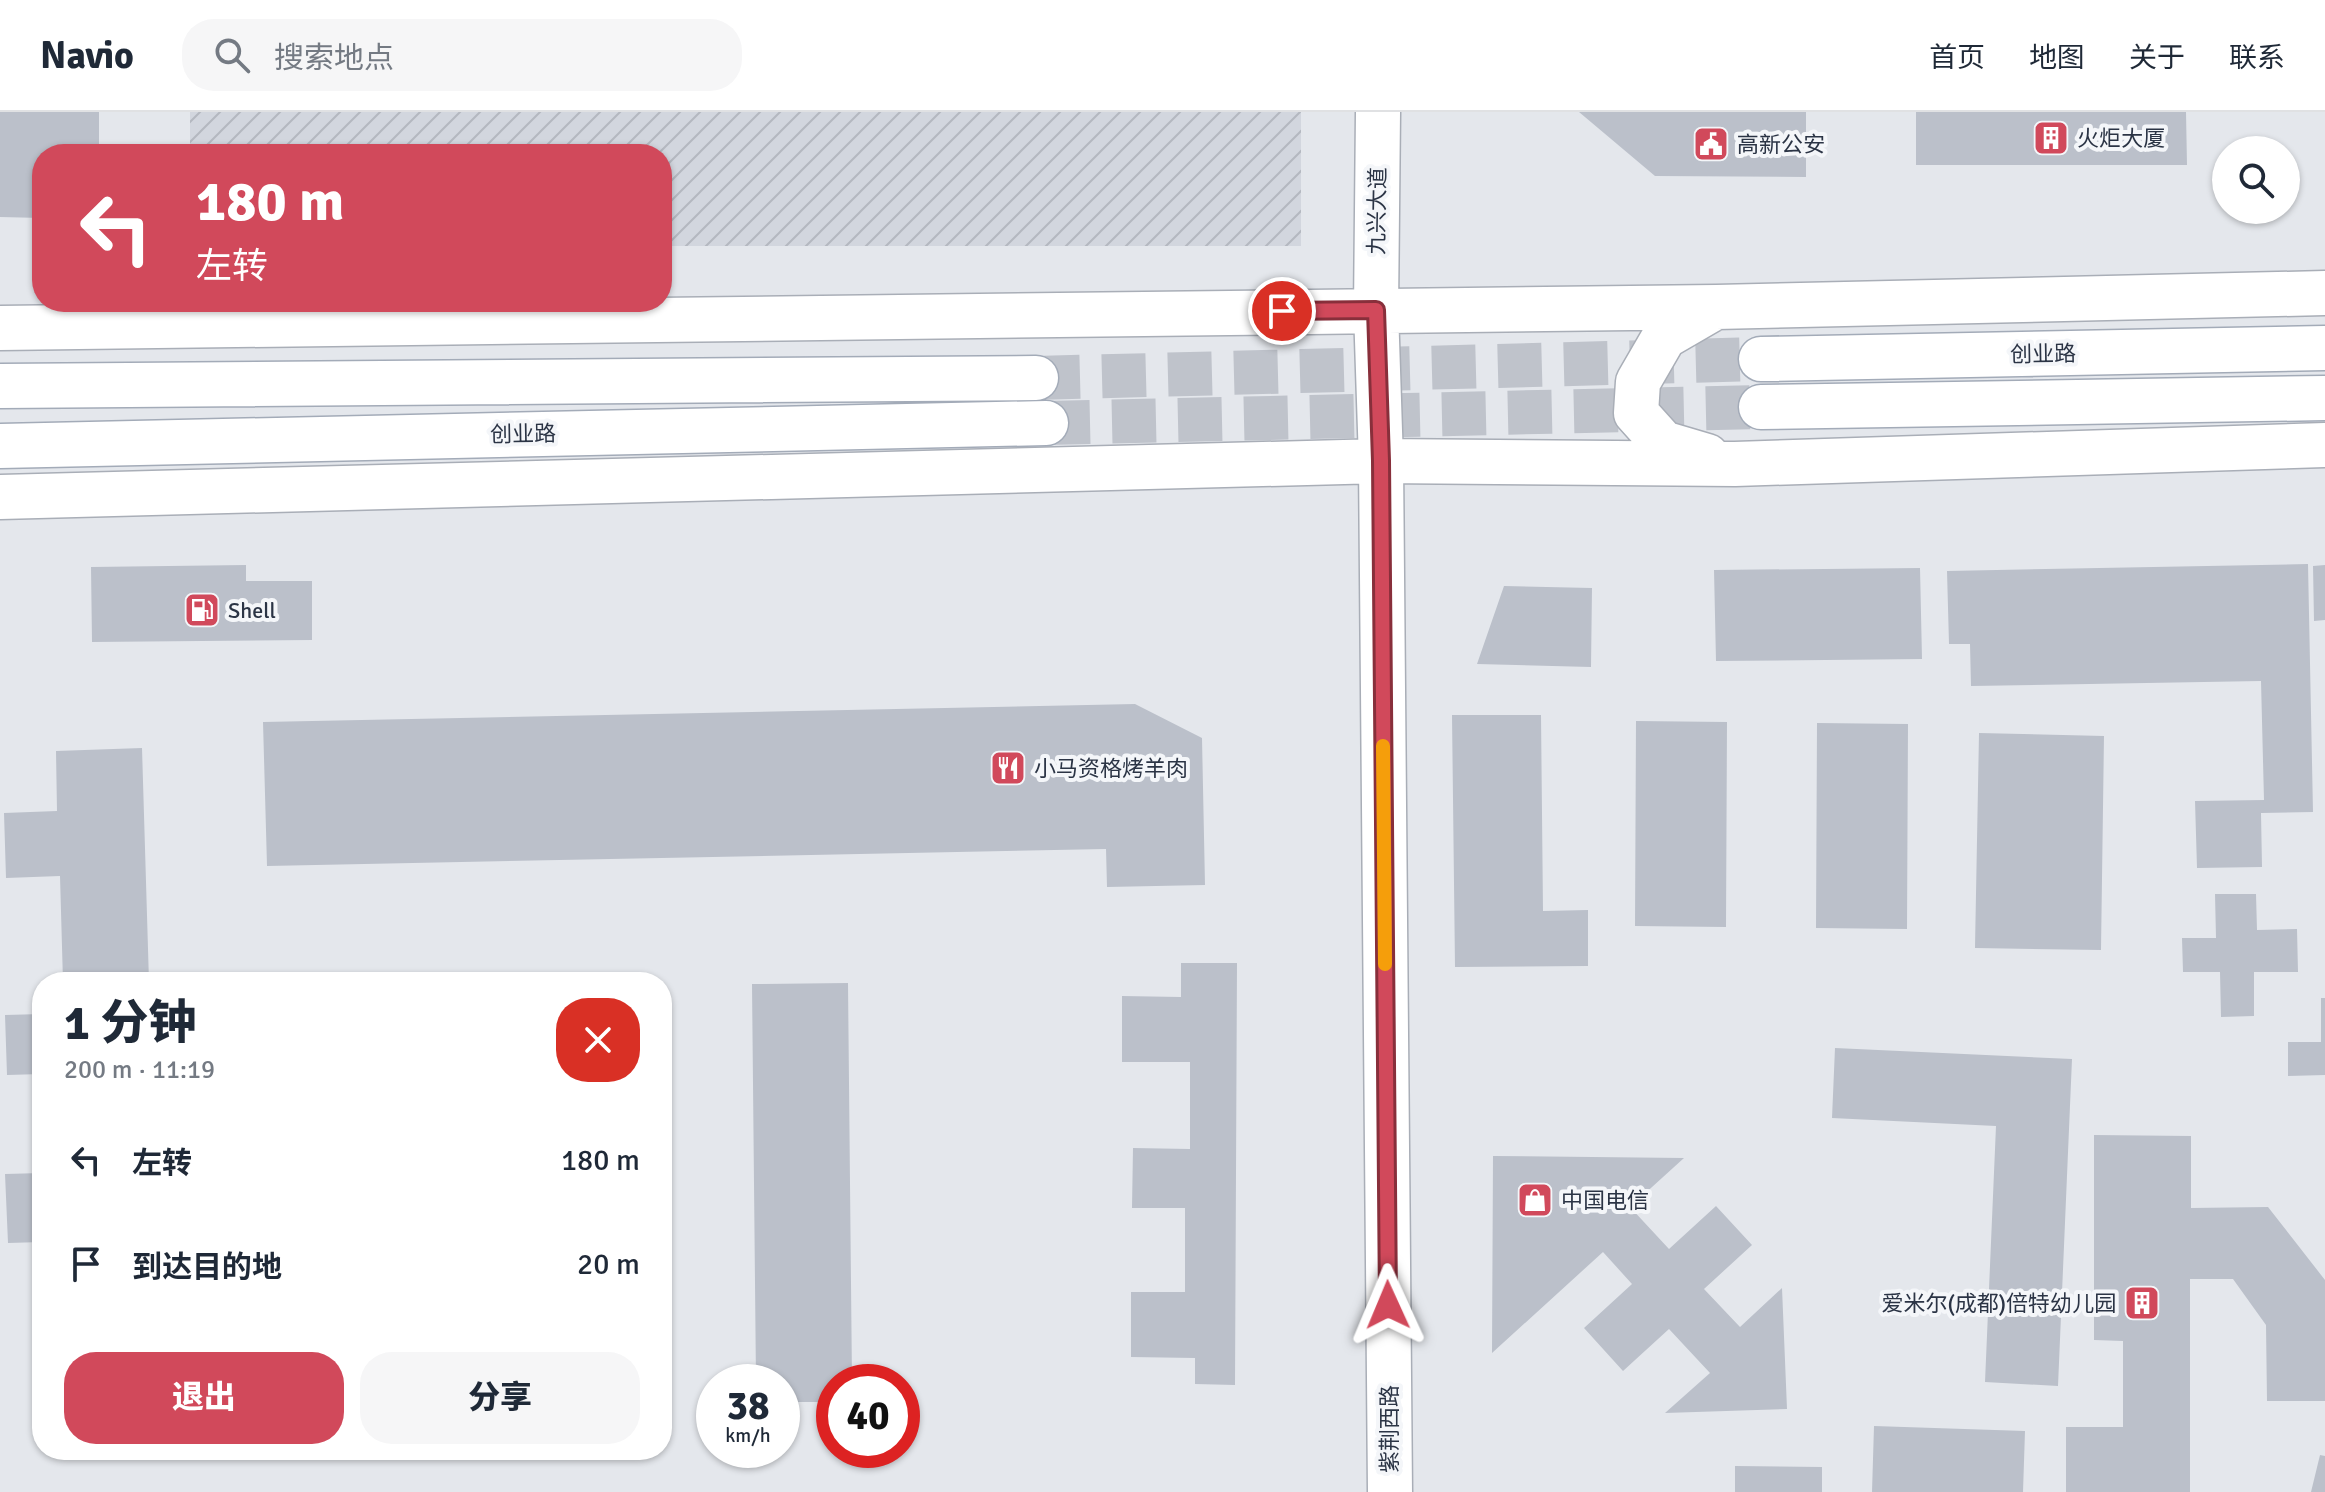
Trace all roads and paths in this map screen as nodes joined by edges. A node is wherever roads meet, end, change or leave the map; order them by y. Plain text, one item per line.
1 (1378, 112) edge
2 (2325, 293) edge
3 (1716, 307) junction
4 (1376, 310) junction
5 (0, 328) edge
6 (2325, 348) edge
7 (1761, 359) tunnel mouth
8 (1036, 378) tunnel mouth
9 (0, 386) edge
10 (2325, 398) edge
11 (1761, 407) tunnel mouth
12 (1046, 423) tunnel mouth
13 (2325, 445) edge
14 (0, 446) edge
15 (1381, 461) junction
16 (1735, 464) junction
17 (0, 497) edge
18 (1390, 1492) edge

1 - 4 street, 九兴大道
2 - 3 street
3 - 4 street
3 - 16 street
4 - 5 street
4 - 15 street, 紫荆西路
6 - 7 street, 创业路
8 - 9 street
10 - 11 street
12 - 14 street, 创业路
13 - 16 street
15 - 16 street
15 - 17 street
15 - 18 street, 紫荆西路

